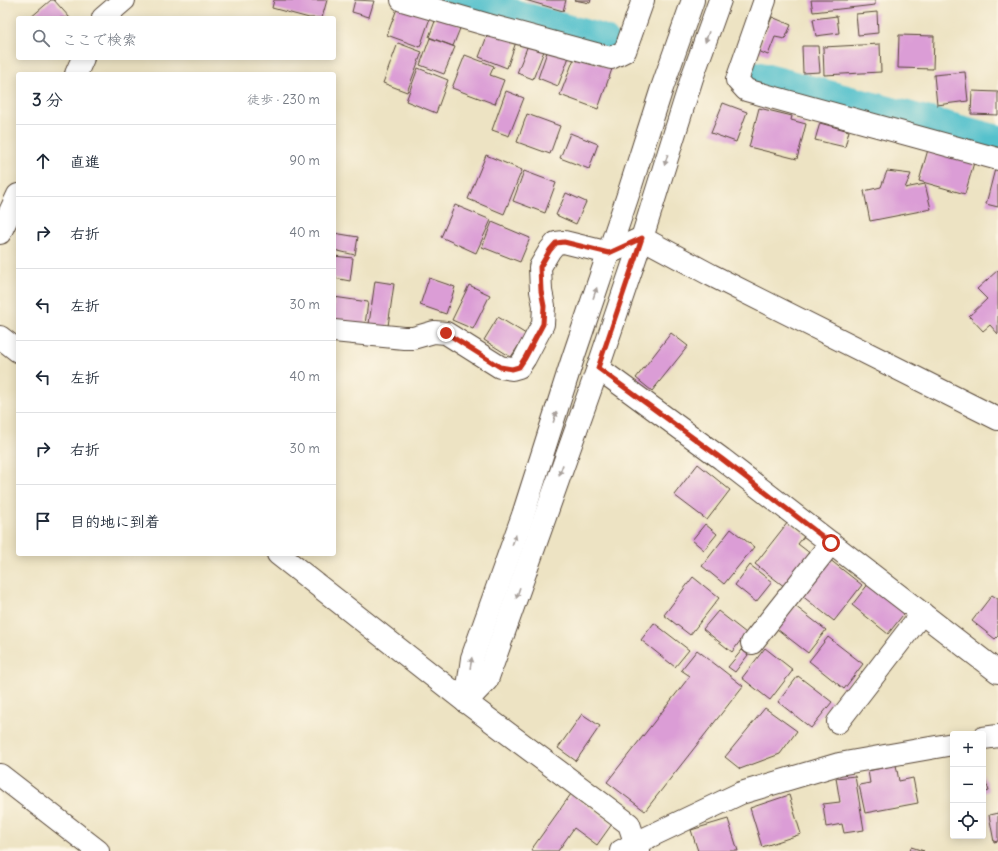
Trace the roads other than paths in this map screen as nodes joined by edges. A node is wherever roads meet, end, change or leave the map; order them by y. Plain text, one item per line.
1 (124, 0) edge
2 (402, 0) edge
3 (643, 0) edge
4 (693, 0) edge
5 (720, 0) edge
6 (765, 0) edge
7 (105, 16) edge
8 (82, 60) edge
9 (77, 72) edge
10 (998, 159) edge
11 (16, 199) edge
12 (0, 233) edge
13 (642, 238) junction
14 (609, 253) junction
15 (336, 331) edge
16 (598, 368) junction
17 (998, 419) edge
18 (831, 543) junction
19 (281, 556) edge
20 (922, 613) junction
21 (752, 643) dead end
22 (998, 672) edge
23 (466, 702) junction
24 (838, 722) dead end
25 (998, 736) edge
26 (986, 738) edge
27 (950, 745) edge
28 (0, 775) edge
29 (632, 848) edge
30 (98, 851) edge

1 - 7 street
2 - 3 street
4 - 14 street
5 -> 13 street
6 - 10 street
8 - 9 street
11 - 12 street
13 - 14 street
13 - 16 street
13 - 17 street
14 - 15 street
23 -> 14 street
16 - 18 street
16 -> 23 street
18 - 20 street
18 - 21 street
19 - 23 street
20 - 22 street
20 - 24 street
23 - 29 street
25 - 26 street
27 - 29 street
28 - 30 street

